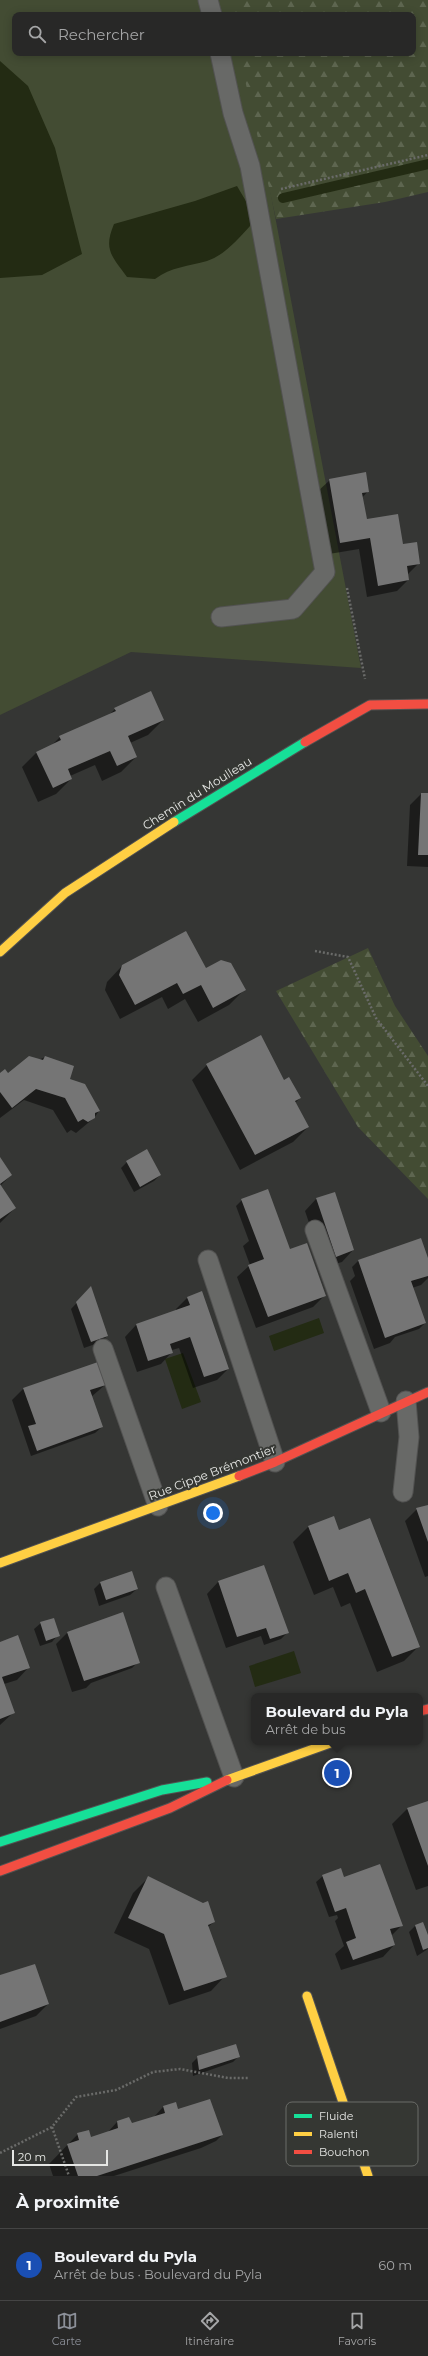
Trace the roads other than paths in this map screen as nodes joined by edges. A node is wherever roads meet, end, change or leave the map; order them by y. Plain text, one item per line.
1 (208, 0) edge
2 (211, 12) edge
3 (221, 56) edge
4 (220, 617) dead end
5 (428, 704) edge
6 (0, 952) edge
7 (315, 1230) dead end
8 (208, 1260) dead end
9 (103, 1349) dead end
10 (428, 1392) edge
11 (406, 1401) junction
12 (381, 1412) junction
13 (275, 1462) junction
14 (403, 1492) dead end
15 (158, 1506) junction
16 (0, 1563) edge
17 (166, 1587) dead end
18 (325, 1745) edge
19 (234, 1778) junction
20 (0, 1842) edge
21 (0, 1871) edge
22 (307, 1996) dead end
23 (343, 2102) edge
24 (365, 2166) edge
25 (368, 2176) edge

1 - 2 lane
3 - 4 lane
5 - 6 street, Chemin du Moulleau
7 - 12 lane
8 - 13 lane
9 - 15 lane
10 - 11 street, Rue Cippe Brémontier
11 - 12 street, Rue Cippe Brémontier
11 - 14 lane
12 - 13 street, Rue Cippe Brémontier
13 - 15 street, Rue Cippe Brémontier
15 - 16 street, Rue Cippe Brémontier
17 - 19 lane
18 - 19 street
19 - 20 street
19 - 21 street
22 - 23 street
24 - 25 street

